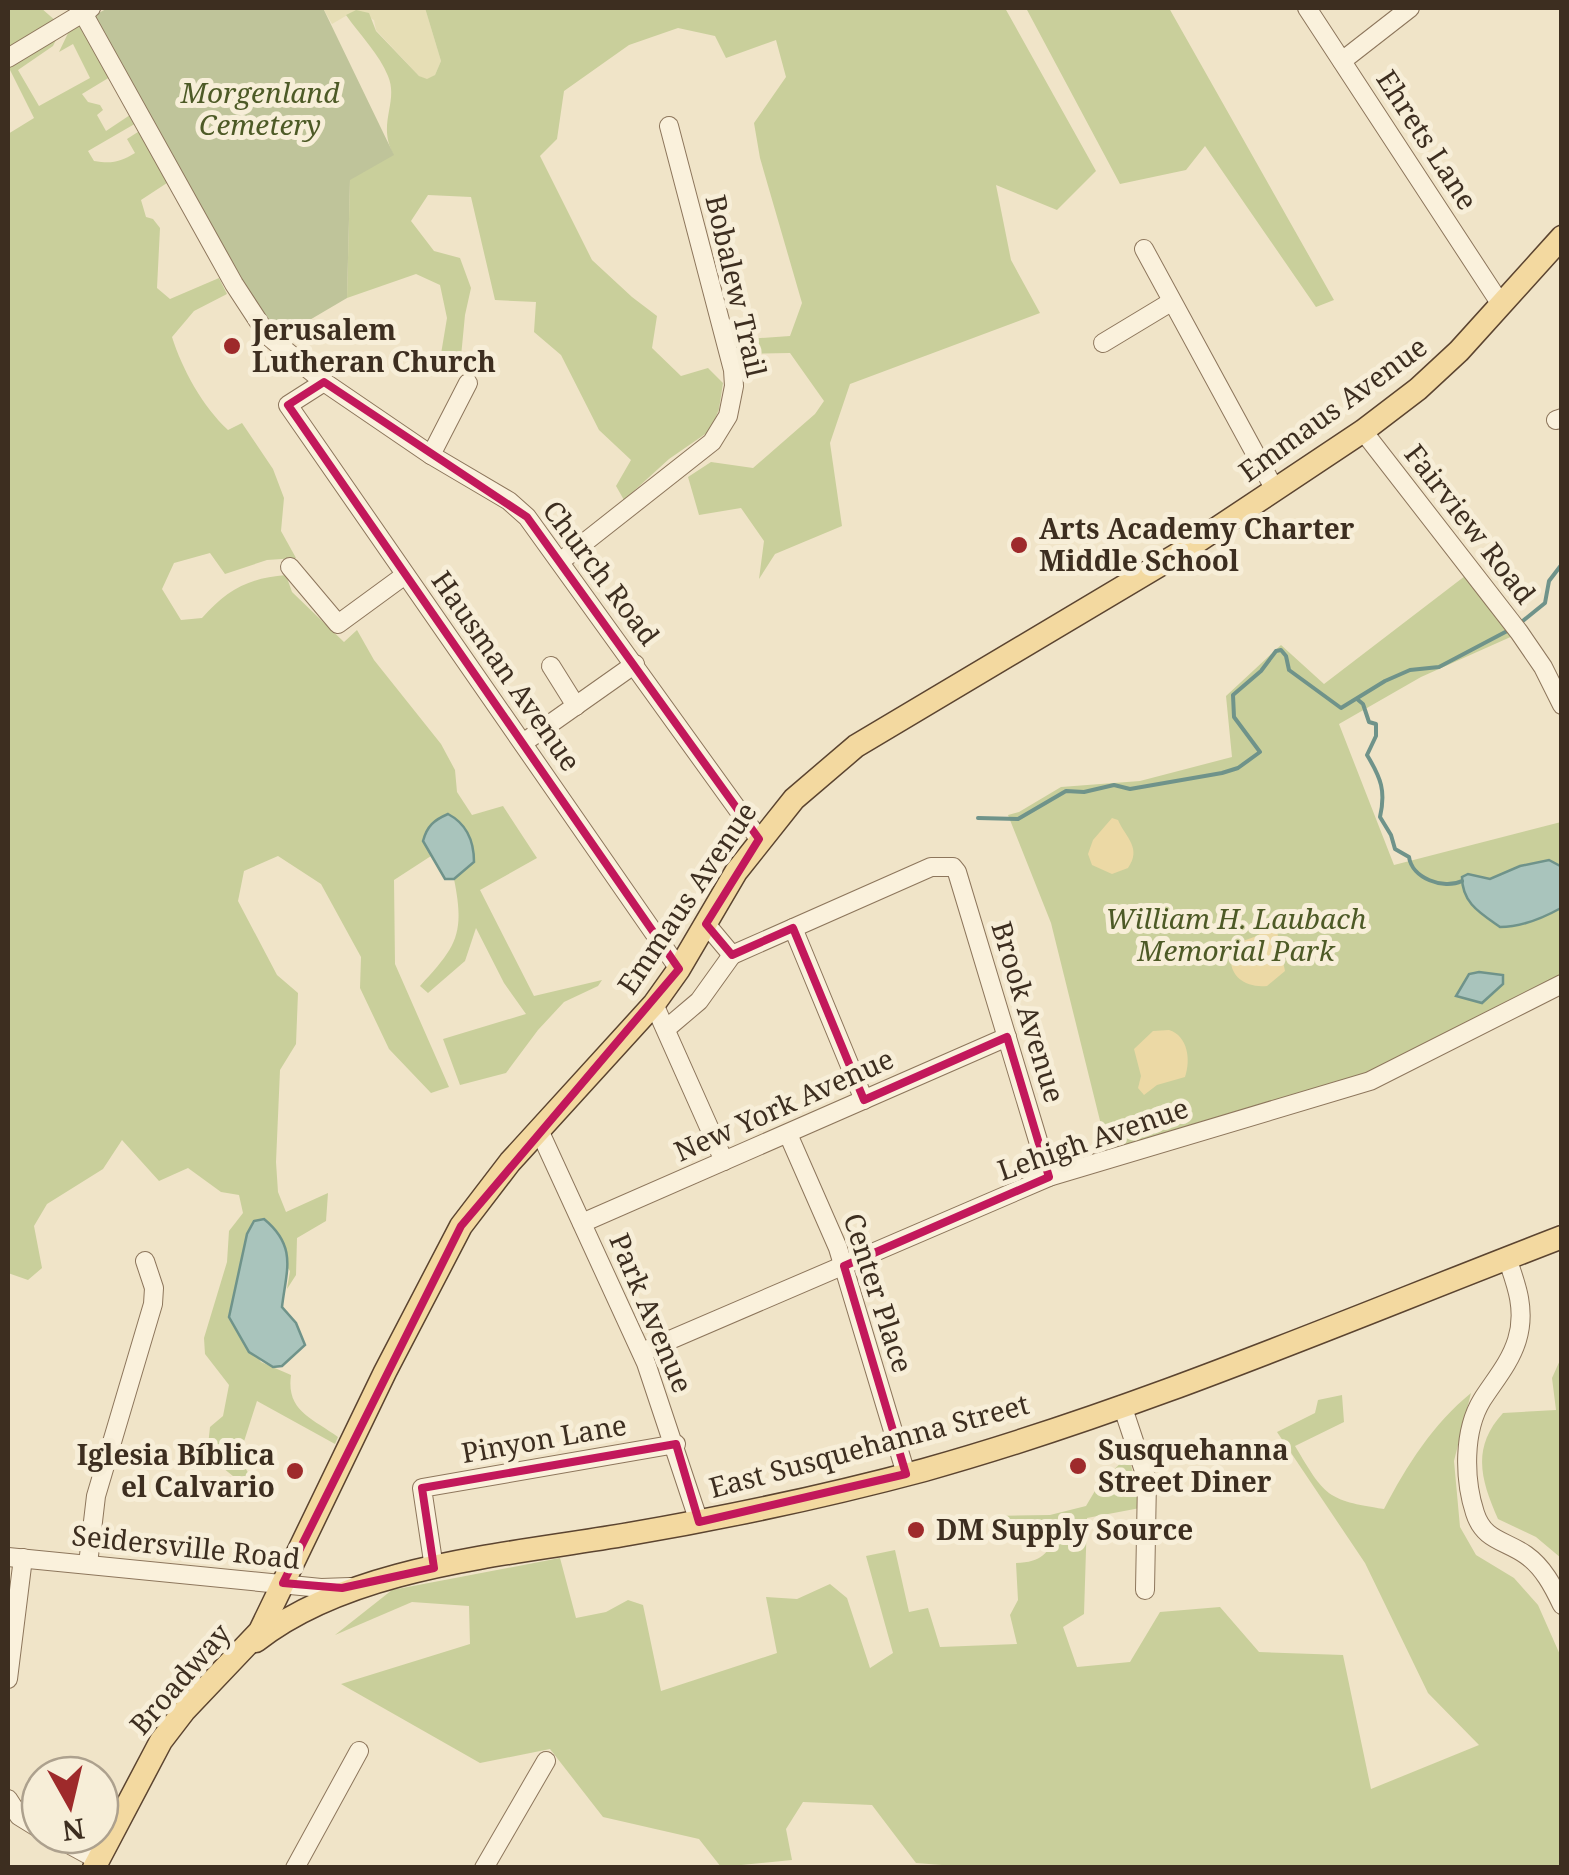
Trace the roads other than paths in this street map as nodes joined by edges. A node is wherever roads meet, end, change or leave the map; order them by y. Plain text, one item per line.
1 (1307, 8) edge
2 (1410, 8) edge
3 (87, 10) edge
4 (8, 58) edge
5 (1342, 61) junction
6 (669, 126) dead end
7 (1562, 237) edge
8 (1144, 249) dead end
9 (1171, 302) junction
10 (1500, 303) junction
11 (1103, 343) dead end
12 (324, 382) junction
13 (468, 382) dead end
14 (1362, 431) junction
15 (431, 455) junction
16 (1275, 490) junction
17 (561, 561) junction
18 (290, 566) dead end
19 (405, 575) junction
20 (635, 664) junction
21 (551, 666) dead end
22 (1562, 705) edge
23 (576, 706) junction
24 (522, 743) junction
25 (760, 839) junction
26 (706, 924) junction
27 (793, 928) junction
28 (732, 955) junction
29 (680, 969) junction
30 (1562, 984) edge
31 (654, 1004) junction
32 (666, 1030) junction
33 (1007, 1037) junction
34 (864, 1100) junction
35 (539, 1130) junction
36 (788, 1134) junction
37 (724, 1161) junction
38 (1049, 1177) junction
39 (582, 1223) junction
40 (1562, 1237) edge
41 (1507, 1258) junction
42 (145, 1262) dead end
43 (844, 1266) junction
44 (642, 1352) junction
45 (1122, 1406) junction
46 (676, 1444) junction
47 (906, 1474) junction
48 (698, 1522) junction
49 (16, 1558) edge
50 (88, 1564) junction
51 (434, 1568) junction
52 (283, 1583) junction
53 (358, 1586) junction
54 (1145, 1590) dead end
55 (1562, 1605) edge
56 (242, 1653) junction
57 (8, 1679) edge
58 (359, 1750) dead end
59 (546, 1761) dead end
60 (96, 1864) edge
61 (295, 1868) edge
62 (484, 1868) edge

1 - 5 street, Ehrets Lane
2 - 5 street
3 - 4 street
3 - 12 street, Church Road
5 - 10 street, Ehrets Lane
6 - 17 street, Bobalew Trail
7 - 10 main road, Emmaus Avenue
8 - 9 street
9 - 11 street
9 - 16 street
10 - 14 main road, Emmaus Avenue
12 - 15 street, Church Road
12 - 19 street, Hausman Avenue
13 - 15 street
14 - 16 main road, Emmaus Avenue
14 - 22 street, Fairview Road
15 - 17 street, Church Road
16 - 25 main road, Emmaus Avenue
17 - 20 street, Church Road
18 - 19 street
19 - 24 street, Hausman Avenue
20 - 23 street
20 - 25 street, Church Road
21 - 23 street
23 - 24 street
24 - 29 street, Hausman Avenue
25 - 26 main road, Emmaus Avenue
26 - 28 street
26 - 29 main road, Emmaus Avenue
27 - 28 street
27 - 33 street, Brook Avenue
27 - 34 street
28 - 32 street
29 - 31 main road, Emmaus Avenue
30 - 38 street, Lehigh Avenue
31 - 32 street
31 - 35 main road, Emmaus Avenue
32 - 37 street
33 - 34 street, New York Avenue
33 - 38 street, Brook Avenue
34 - 36 street, New York Avenue
35 - 39 street, Park Avenue
35 - 52 main road, Emmaus Avenue
36 - 37 street, New York Avenue
36 - 43 street, Center Place
37 - 39 street, New York Avenue
38 - 43 street, Lehigh Avenue
39 - 44 street, Park Avenue
40 - 41 main road, East Susquehanna Street
41 - 45 main road, East Susquehanna Street
41 - 55 street
42 - 50 street
43 - 44 street, Lehigh Avenue
43 - 47 street, Center Place
44 - 46 street, Park Avenue
45 - 47 main road, East Susquehanna Street
45 - 54 street
46 - 48 street, Park Avenue
46 - 51 street, Pinyon Lane
47 - 48 main road, East Susquehanna Street
48 - 51 main road, East Susquehanna Street
49 - 50 street, Seidersville Road
49 - 57 street
50 - 52 street, Seidersville Road
51 - 53 main road, East Susquehanna Street
52 - 53 street, Seidersville Road
52 - 56 main road, Broadway
53 - 56 main road, East Susquehanna Street
56 - 60 main road, Broadway
58 - 61 street
59 - 62 street

